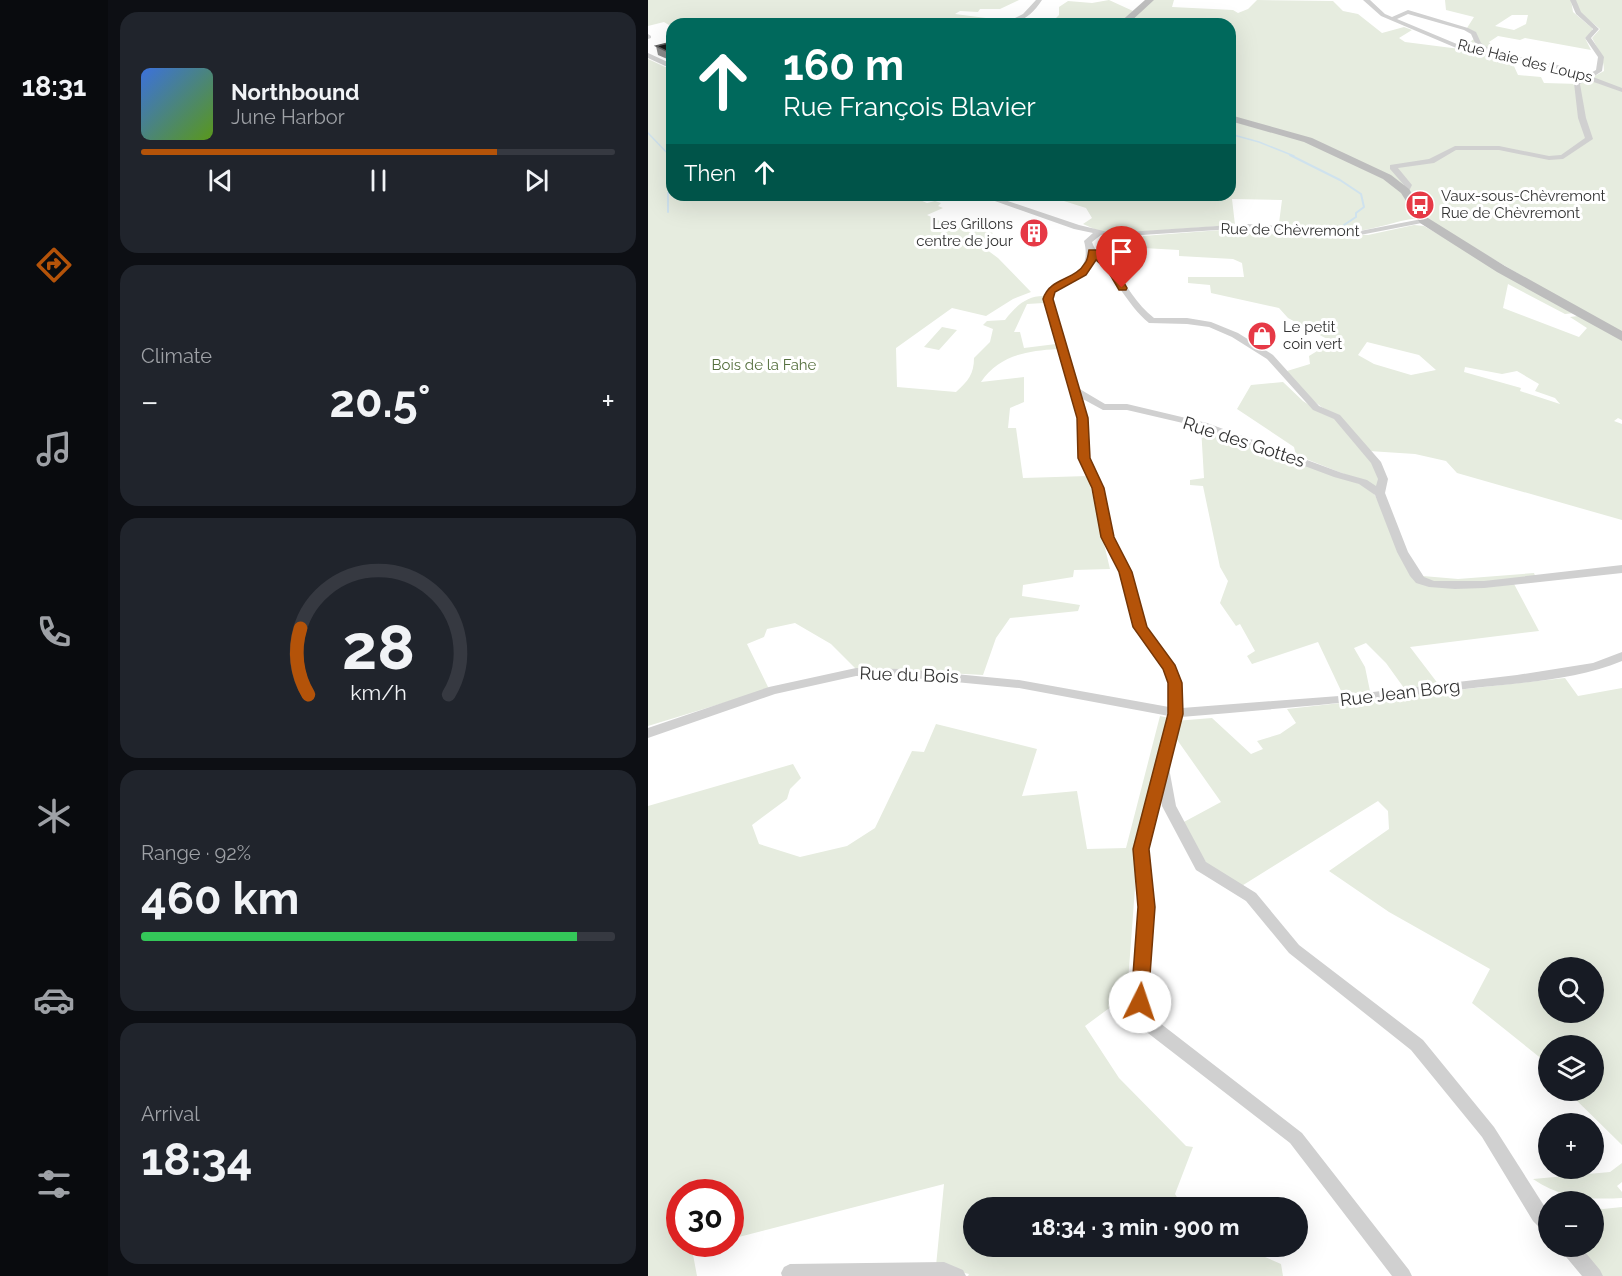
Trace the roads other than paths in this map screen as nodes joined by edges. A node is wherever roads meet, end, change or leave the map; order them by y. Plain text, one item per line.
1 (1040, 0) edge
2 (1150, 0) edge
3 (1366, 0) edge
4 (1573, 0) edge
5 (1026, 18) edge
6 (1130, 18) edge
7 (1391, 19) junction
8 (1496, 53) junction
9 (648, 55) edge
10 (666, 64) edge
11 (1590, 76) junction
12 (1622, 90) edge
13 (1236, 120) edge
14 (1405, 190) junction
15 (1000, 201) edge
16 (1424, 219) junction
17 (1098, 233) junction
18 (1092, 252) junction
19 (1622, 337) edge
20 (1072, 389) junction
21 (1103, 407) junction
22 (1082, 418) junction
23 (1380, 493) junction
24 (1622, 569) edge
25 (1622, 656) edge
26 (1176, 714) junction
27 (648, 733) edge
28 (1162, 768) junction
29 (1538, 1213) edge
30 (1578, 1257) edge
31 (790, 1273) dead end
32 (957, 1276) edge
33 (1403, 1276) edge
34 (1594, 1276) edge

1 - 5 street
2 - 6 main road
3 - 7 street, Rue Haie des Loups
4 - 11 street
7 - 8 street, Rue Haie des Loups
7 - 8 street
8 - 11 street, Rue Haie des Loups
9 - 10 street
11 - 12 street, Rue Haie des Loups
11 - 14 street
13 - 14 main road
14 - 16 main road
15 - 17 street, Rue de Chèvremont
16 - 17 street, Rue de Chèvremont
16 - 19 main road
17 - 18 street
18 - 20 street
18 - 23 street
20 - 21 street, Rue des Gottes
20 - 22 street
21 - 22 street
21 - 23 street, Rue des Gottes
22 - 26 street
23 - 24 street
25 - 26 street, Rue Jean Borg
26 - 27 street, Rue du Bois
26 - 28 street
28 - 29 street
28 - 33 street
30 - 34 street
31 - 32 street

